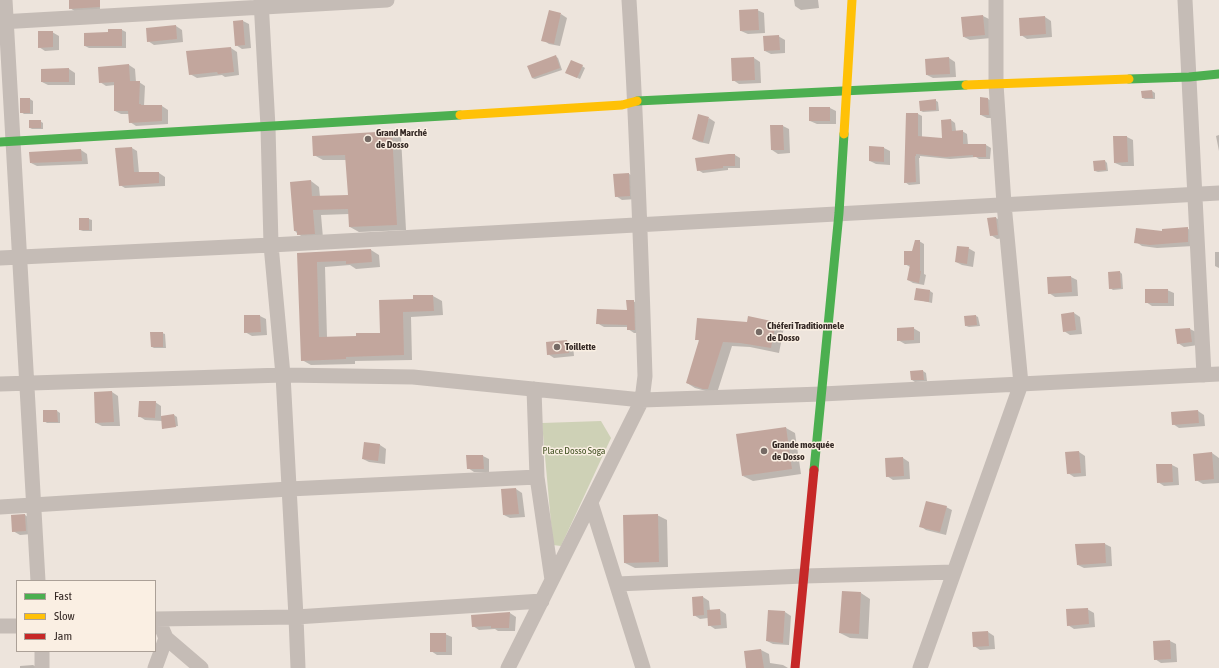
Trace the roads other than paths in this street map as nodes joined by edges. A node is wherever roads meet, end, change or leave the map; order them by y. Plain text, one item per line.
1 (5, 0) edge
2 (387, 0) edge
3 (629, 0) edge
4 (852, 0) edge
5 (996, 0) edge
6 (1185, 0) edge
7 (261, 4) edge
8 (3, 22) edge
9 (1219, 74) edge
10 (1189, 77) junction
11 (996, 84) junction
12 (846, 92) junction
13 (636, 101) junction
14 (268, 127) junction
15 (6, 141) edge
16 (1219, 193) edge
17 (1195, 194) junction
18 (1004, 204) junction
19 (839, 213) junction
20 (640, 224) junction
21 (272, 245) junction
22 (19, 257) junction
23 (0, 258) edge
24 (1219, 374) edge
25 (283, 375) junction
26 (1204, 375) junction
27 (26, 383) junction
28 (0, 384) edge
29 (1021, 384) junction
30 (534, 389) junction
31 (822, 394) junction
32 (642, 400) junction
33 (538, 478) junction
34 (289, 489) junction
35 (590, 503) junction
36 (34, 505) junction
37 (0, 507) edge
38 (954, 572) junction
39 (804, 576) junction
40 (38, 580) edge
41 (552, 580) junction
42 (617, 584) junction
43 (542, 601) junction
44 (296, 618) junction
45 (156, 619) edge
46 (0, 626) edge
47 (16, 626) edge
48 (166, 638) junction
49 (42, 652) edge
50 (42, 668) edge
51 (155, 668) edge
52 (201, 668) edge
53 (298, 668) edge
54 (508, 668) edge
55 (643, 668) edge
56 (795, 668) edge
57 (920, 668) edge

1 - 8 street
2 - 7 street
3 - 13 street
4 - 12 street
5 - 11 street
6 - 10 street
7 - 8 street
7 - 14 street
8 - 15 street
9 - 10 street
10 - 11 street
10 - 17 street
11 - 12 street
11 - 18 street
12 - 13 street
12 - 19 street
13 - 14 street
13 - 20 street
14 - 15 street
14 - 21 street
15 - 22 street
16 - 17 street
17 - 18 street
17 - 26 street
18 - 19 street
18 - 29 street
19 - 20 street
19 - 31 street
20 - 21 street
20 - 32 street
21 - 22 street
21 - 25 street
22 - 23 street
22 - 27 street
24 - 26 street
25 - 27 street
25 - 30 street
25 - 34 street
26 - 29 street
27 - 28 street
27 - 36 street
29 - 31 street
29 - 38 street
30 - 32 street
30 - 33 street
31 - 32 street
31 - 39 street
32 - 35 street
33 - 34 street
33 - 41 street
34 - 36 street
34 - 44 street
35 - 41 street
35 - 42 street
36 - 37 street
36 - 40 street
38 - 39 street
38 - 57 street
39 - 42 street
39 - 56 street
41 - 43 street
42 - 55 street
43 - 44 street
43 - 54 street
44 - 45 street
44 - 53 street
45 - 48 street
46 - 47 street
48 - 51 street
48 - 52 street
49 - 50 street

